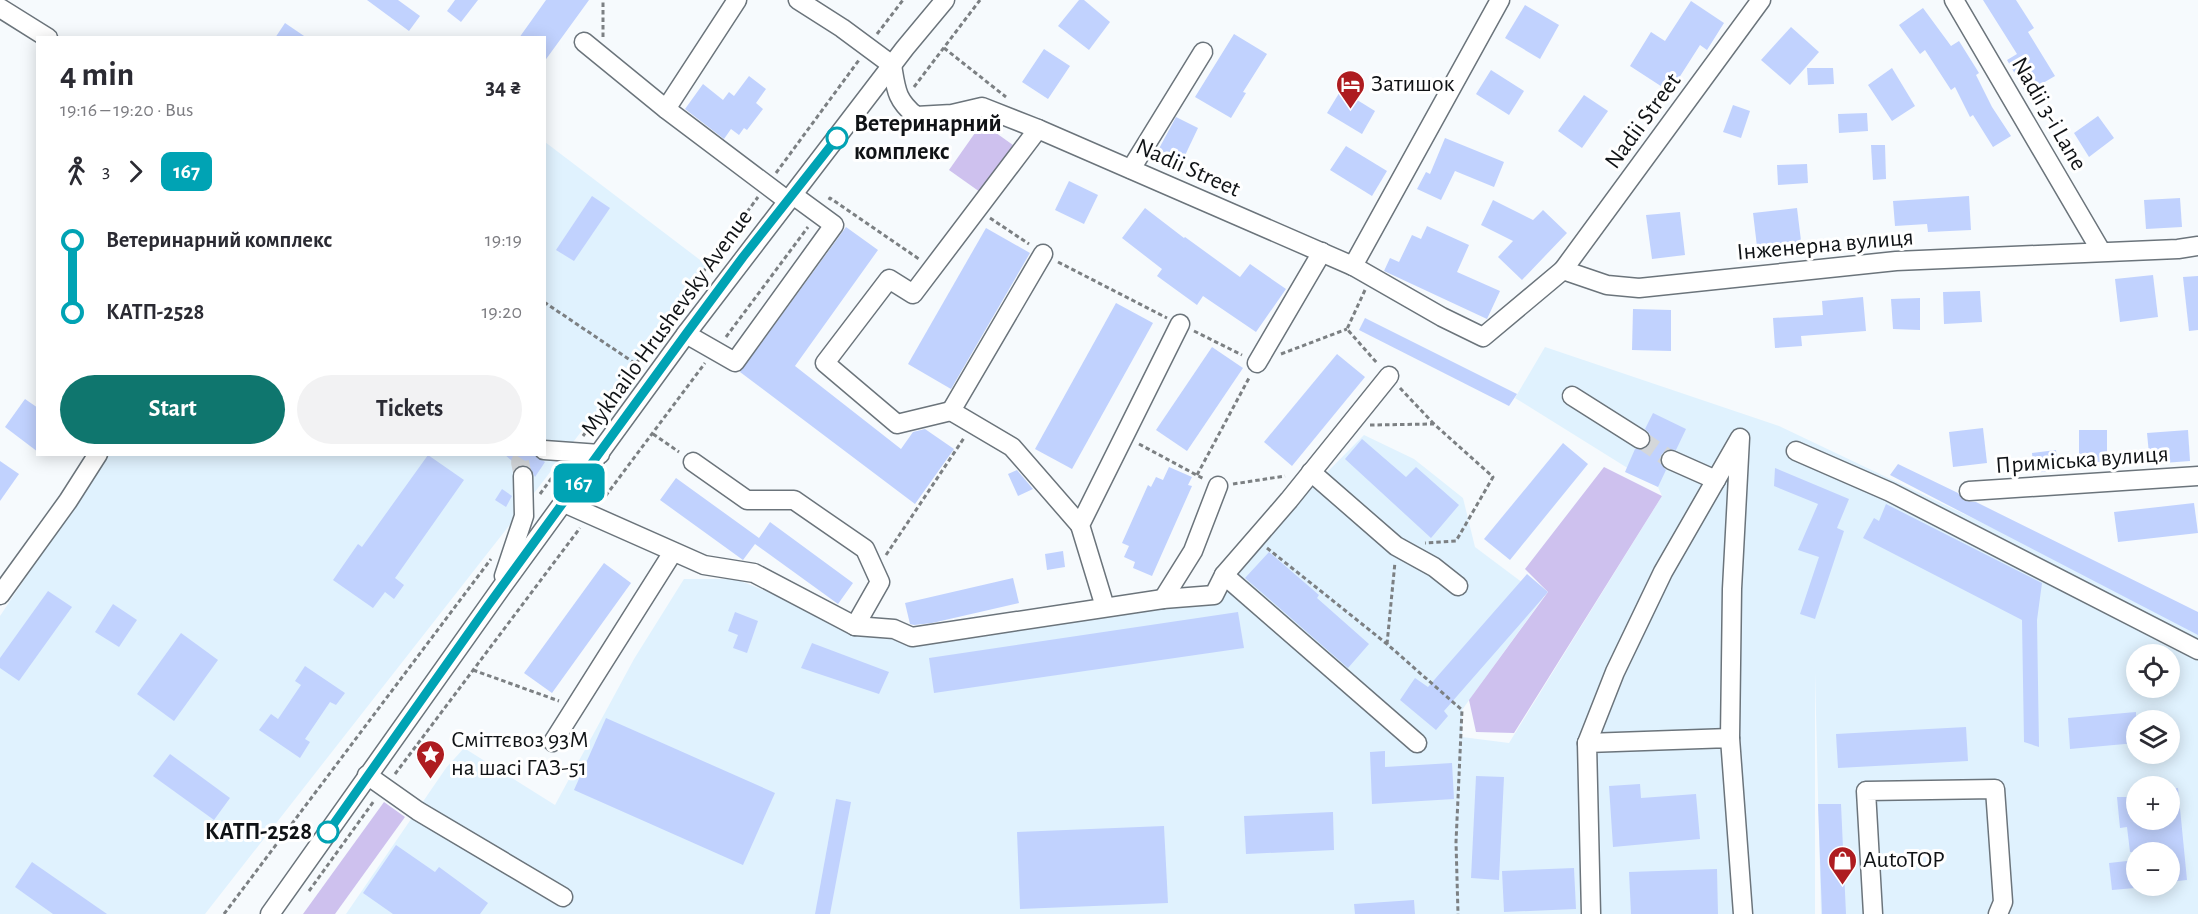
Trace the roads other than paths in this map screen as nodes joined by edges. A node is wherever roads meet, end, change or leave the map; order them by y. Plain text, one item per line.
1 (737, 0) edge
2 (798, 0) edge
3 (945, 0) edge
4 (1500, 0) edge
5 (1761, 0) edge
6 (1954, 0) edge
7 (0, 8) edge
8 (45, 36) edge
9 (584, 42) dead end
10 (1203, 52) dead end
11 (892, 65) junction
12 (666, 110) junction
13 (1038, 129) junction
14 (1131, 169) junction
15 (790, 198) junction
16 (2198, 246) edge
17 (1322, 252) junction
18 (2101, 252) junction
19 (1043, 254) road end
20 (1353, 266) junction
21 (1563, 270) junction
22 (1180, 324) road end
23 (686, 334) junction
24 (1257, 363) road end
25 (1389, 376) road end
26 (1572, 396) dead end
27 (951, 411) junction
28 (1640, 439) tunnel mouth
29 (546, 450) edge
30 (1796, 451) dead end
31 (600, 454) junction
32 (97, 456) edge
33 (1671, 460) tunnel mouth
34 (693, 462) road end
35 (1311, 472) junction
36 (523, 476) tunnel mouth
37 (2198, 477) edge
38 (1716, 480) junction
39 (1218, 486) dead end
40 (1969, 491) dead end
41 (564, 503) junction
42 (1080, 525) junction
43 (673, 552) junction
44 (1224, 575) junction
45 (1458, 586) dead end
46 (501, 588) junction
47 (0, 596) edge
48 (1163, 599) junction
49 (1106, 607) junction
50 (855, 626) junction
51 (2198, 650) edge
52 (1731, 738) junction
53 (553, 742) dead end
54 (1587, 743) junction
55 (1418, 744) dead end
56 (367, 776) junction
57 (563, 897) dead end
58 (270, 914) edge
59 (1591, 914) edge
60 (1743, 914) edge
61 (1873, 914) edge
62 (1998, 914) edge

1 - 12 street
2 - 11 street
3 - 11 street, Mykhailo Hrushevsky Avenue
4 - 20 street
5 - 21 street, Nadii Street
6 - 18 street, Nadii 3-i Lane
7 - 8 street
9 - 12 street
10 - 14 street
11 - 13 street, Nadii Street
11 - 15 street, Mykhailo Hrushevsky Avenue
12 - 15 street
13 - 14 street, Nadii Street
13 - 27 street
14 - 17 street, Nadii Street
15 - 23 street, Mykhailo Hrushevsky Avenue
15 - 23 street
16 - 18 street, Інженерна вулиця
17 - 20 street, Nadii Street
17 - 24 street
18 - 21 street, Інженерна вулиця
19 - 27 street
20 - 21 street, Nadii Street
22 - 42 street
23 - 31 street, Mykhailo Hrushevsky Avenue
25 - 35 street
26 - 28 street
27 - 42 street
29 - 31 street
30 - 51 street
31 - 41 street, Mykhailo Hrushevsky Avenue
32 - 47 street
33 - 38 street
34 - 50 street
35 - 44 street
35 - 45 street
36 - 46 street
37 - 40 street, Приміська вулиця
38 - 52 street
38 - 54 street
39 - 48 street
41 - 43 street
41 - 46 street, Mykhailo Hrushevsky Avenue
42 - 49 street
43 - 50 street
43 - 53 street
44 - 48 street
44 - 55 street
46 - 56 street, Mykhailo Hrushevsky Avenue
48 - 49 street
49 - 50 street
52 - 54 street
52 - 60 street
54 - 59 street
56 - 57 street
56 - 58 street, Mykhailo Hrushevsky Avenue
61 - 62 street

